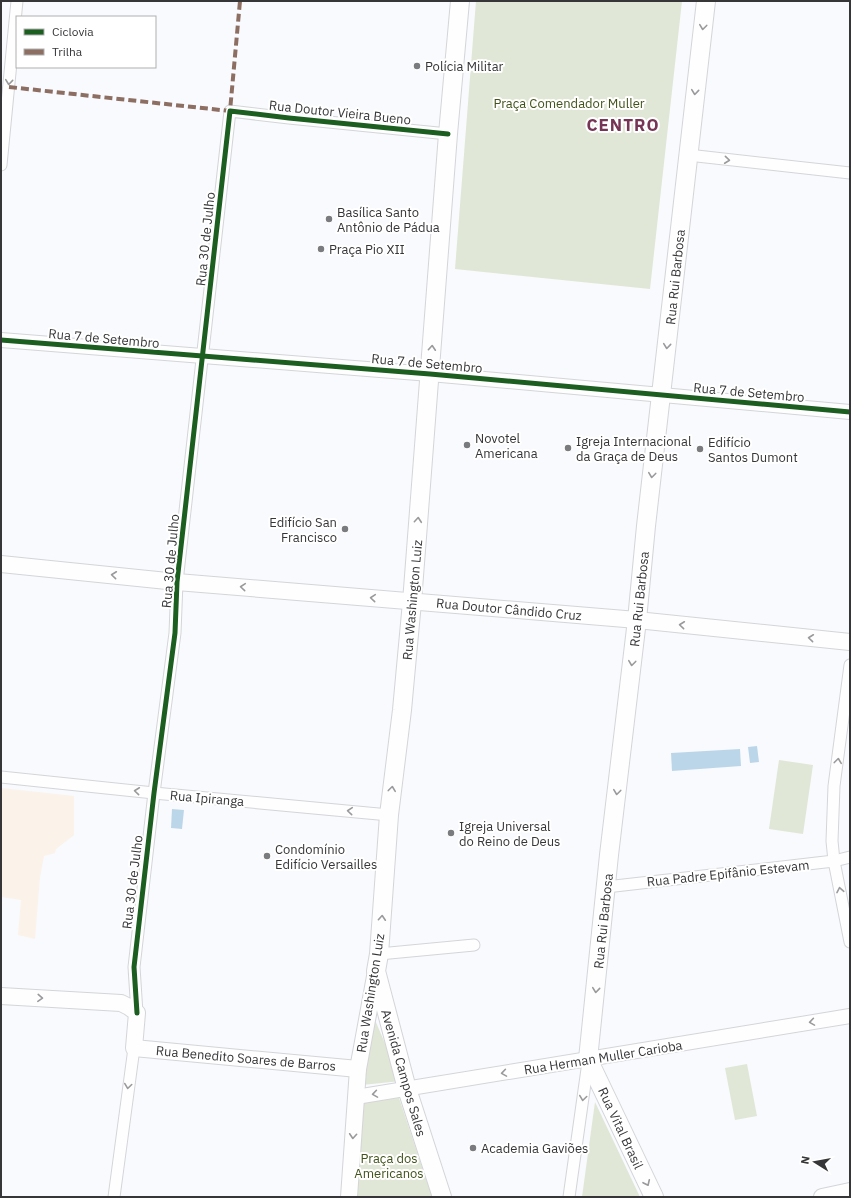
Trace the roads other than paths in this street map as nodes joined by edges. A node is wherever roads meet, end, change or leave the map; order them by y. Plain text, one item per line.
1 (17, 1) edge
2 (460, 1) edge
3 (706, 1) edge
4 (230, 111) joint
5 (448, 134) junction
6 (688, 155) junction
7 (1, 157) edge
8 (850, 173) edge
9 (1, 340) edge
10 (202, 357) junction
11 (430, 374) junction
12 (661, 395) junction
13 (850, 412) edge
14 (1, 564) edge
15 (177, 582) junction
16 (412, 602) junction
17 (637, 620) junction
18 (850, 642) edge
19 (850, 665) edge
20 (1, 776) edge
21 (154, 793) junction
22 (389, 815) junction
23 (850, 857) edge
24 (834, 861) junction
25 (606, 886) junction
26 (850, 942) edge
27 (474, 945) dead end
28 (378, 962) junction
29 (1, 996) edge
30 (136, 1013) junction
31 (850, 1016) edge
32 (134, 1048) junction
33 (588, 1059) junction
34 (358, 1069) junction
35 (407, 1089) junction
36 (356, 1097) junction
37 (850, 1191) edge
38 (114, 1197) edge
39 (349, 1197) edge
40 (442, 1197) edge
41 (569, 1197) edge
42 (654, 1197) edge
43 (822, 1197) edge

1 -> 7 street
2 - 5 main road, Rua Washington Luiz
3 -> 6 main road, Rua Rui Barbosa
4 - 5 street, Rua Doutor Vieira Bueno
4 - 10 street, Rua 30 de Julho
11 -> 5 main road, Rua Washington Luiz
6 -> 8 street
6 -> 12 main road, Rua Rui Barbosa
9 - 10 street, Rua 7 de Setembro
10 - 11 street, Rua 7 de Setembro
10 - 15 street, Rua 30 de Julho
11 - 12 street, Rua 7 de Setembro
16 -> 11 main road, Rua Washington Luiz
12 - 13 street, Rua 7 de Setembro
12 -> 17 main road, Rua Rui Barbosa
15 -> 14 main road, Rua Doutor Cândido Cruz
16 -> 15 main road, Rua Doutor Cândido Cruz
15 - 21 street, Rua 30 de Julho
16 - 17 main road, Rua Doutor Cândido Cruz
22 -> 16 main road, Rua Washington Luiz
18 -> 17 main road, Rua Doutor Cândido Cruz
17 -> 25 main road, Rua Rui Barbosa
24 -> 19 street
21 -> 20 street, Rua Ipiranga
22 -> 21 street, Rua Ipiranga
21 - 30 street, Rua 30 de Julho
28 -> 22 main road, Rua Washington Luiz
23 - 24 street, Rua Padre Epifânio Estevam
24 - 25 street, Rua Padre Epifânio Estevam
26 -> 24 street
25 -> 33 main road, Rua Rui Barbosa
27 - 28 street
28 - 34 main road, Rua Washington Luiz
28 - 35 main road, Avenida Campos Sales
29 -> 30 main road
30 - 32 main road, Rua 30 de Julho
31 -> 33 street, Rua Herman Muller Carioba
32 - 34 main road, Rua Benedito Soares de Barros
32 -> 38 street, Rua 30 de Julho
33 -> 35 street, Rua Herman Muller Carioba
33 -> 41 street, Rua Rui Barbosa
33 -> 42 main road, Rua Vital Brasil
34 - 36 main road, Rua Washington Luiz
35 -> 36 street, Rua Herman Muller Carioba
35 - 40 main road, Avenida Campos Sales
36 -> 39 main road, Rua Washington Luiz
37 - 43 main road

